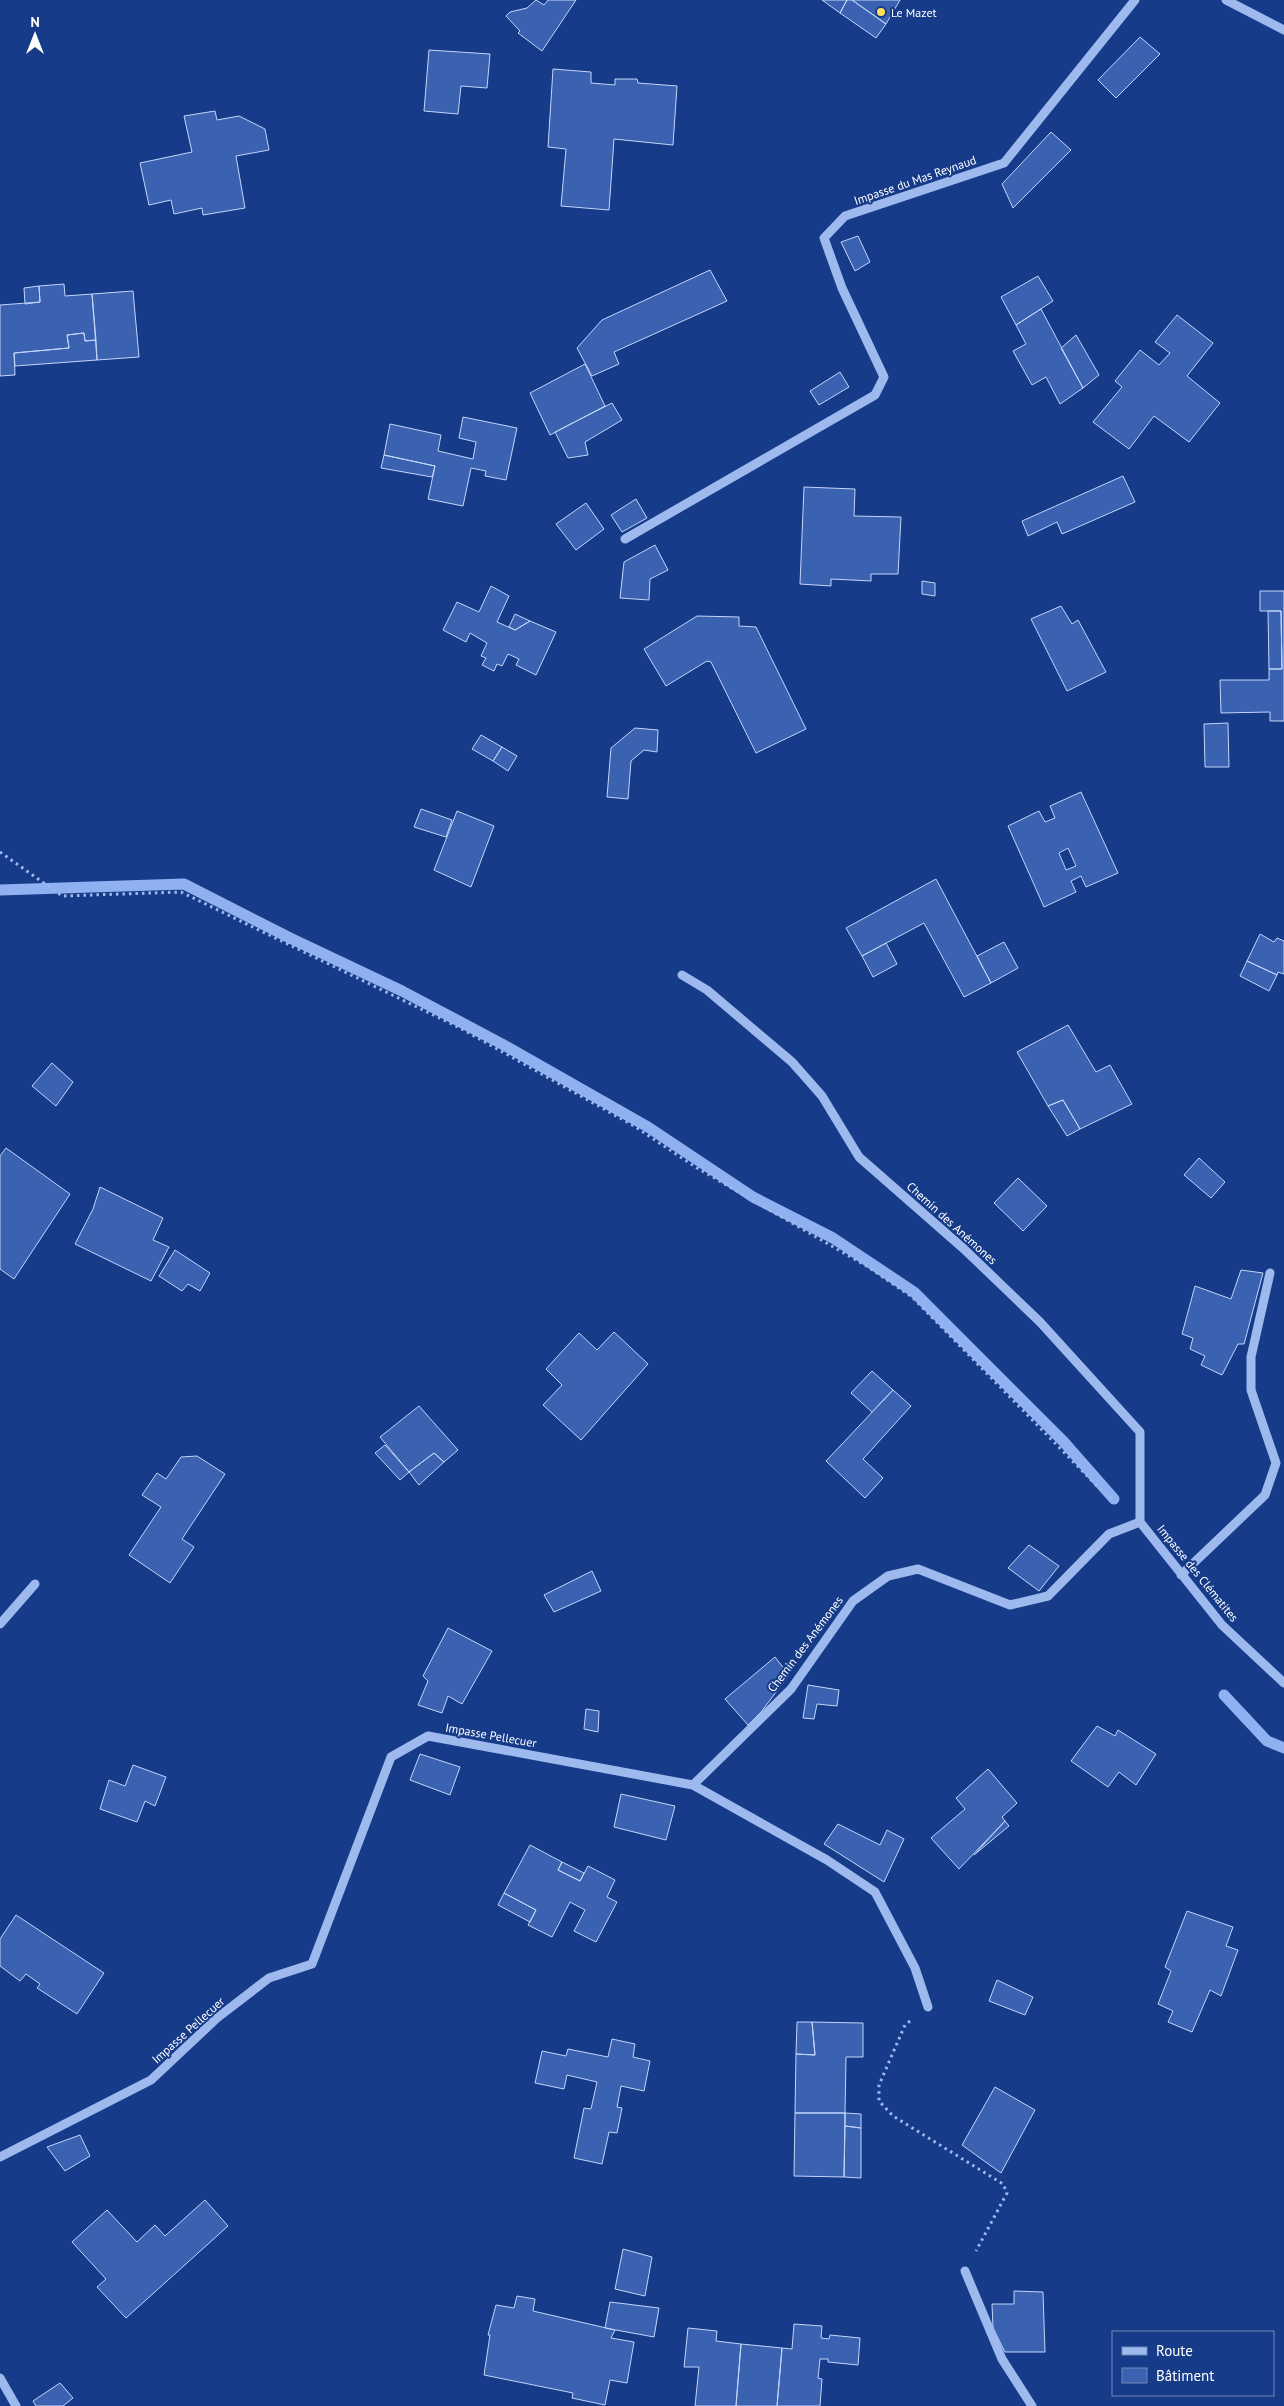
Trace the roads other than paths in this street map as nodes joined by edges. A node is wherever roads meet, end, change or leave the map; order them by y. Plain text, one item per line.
1 (1136, 0) edge
2 (1226, 0) edge
3 (1284, 30) edge
4 (625, 539) dead end
5 (682, 975) dead end
6 (1270, 1273) dead end
7 (1140, 1522) junction
8 (1109, 1534) joint
9 (1181, 1575) junction
10 (35, 1584) dead end
11 (0, 1624) edge
12 (1284, 1683) edge
13 (693, 1785) junction
14 (928, 2007) road end
15 (0, 2157) edge
16 (965, 2271) road end
17 (0, 2378) edge
18 (16, 2406) edge
19 (1032, 2406) edge

1 - 4 street, Impasse du Mas Reynaud
2 - 3 street
5 - 7 street, Chemin des Anémones
6 - 9 street
7 - 8 street, Impasse des Clématites
7 - 9 street, Impasse des Clématites
8 - 13 street, Chemin des Anémones
9 - 12 street, Impasse des Clématites
10 - 11 street
13 - 14 street, Impasse Pellecuer
13 - 15 street, Impasse Pellecuer
16 - 19 street
17 - 18 street

